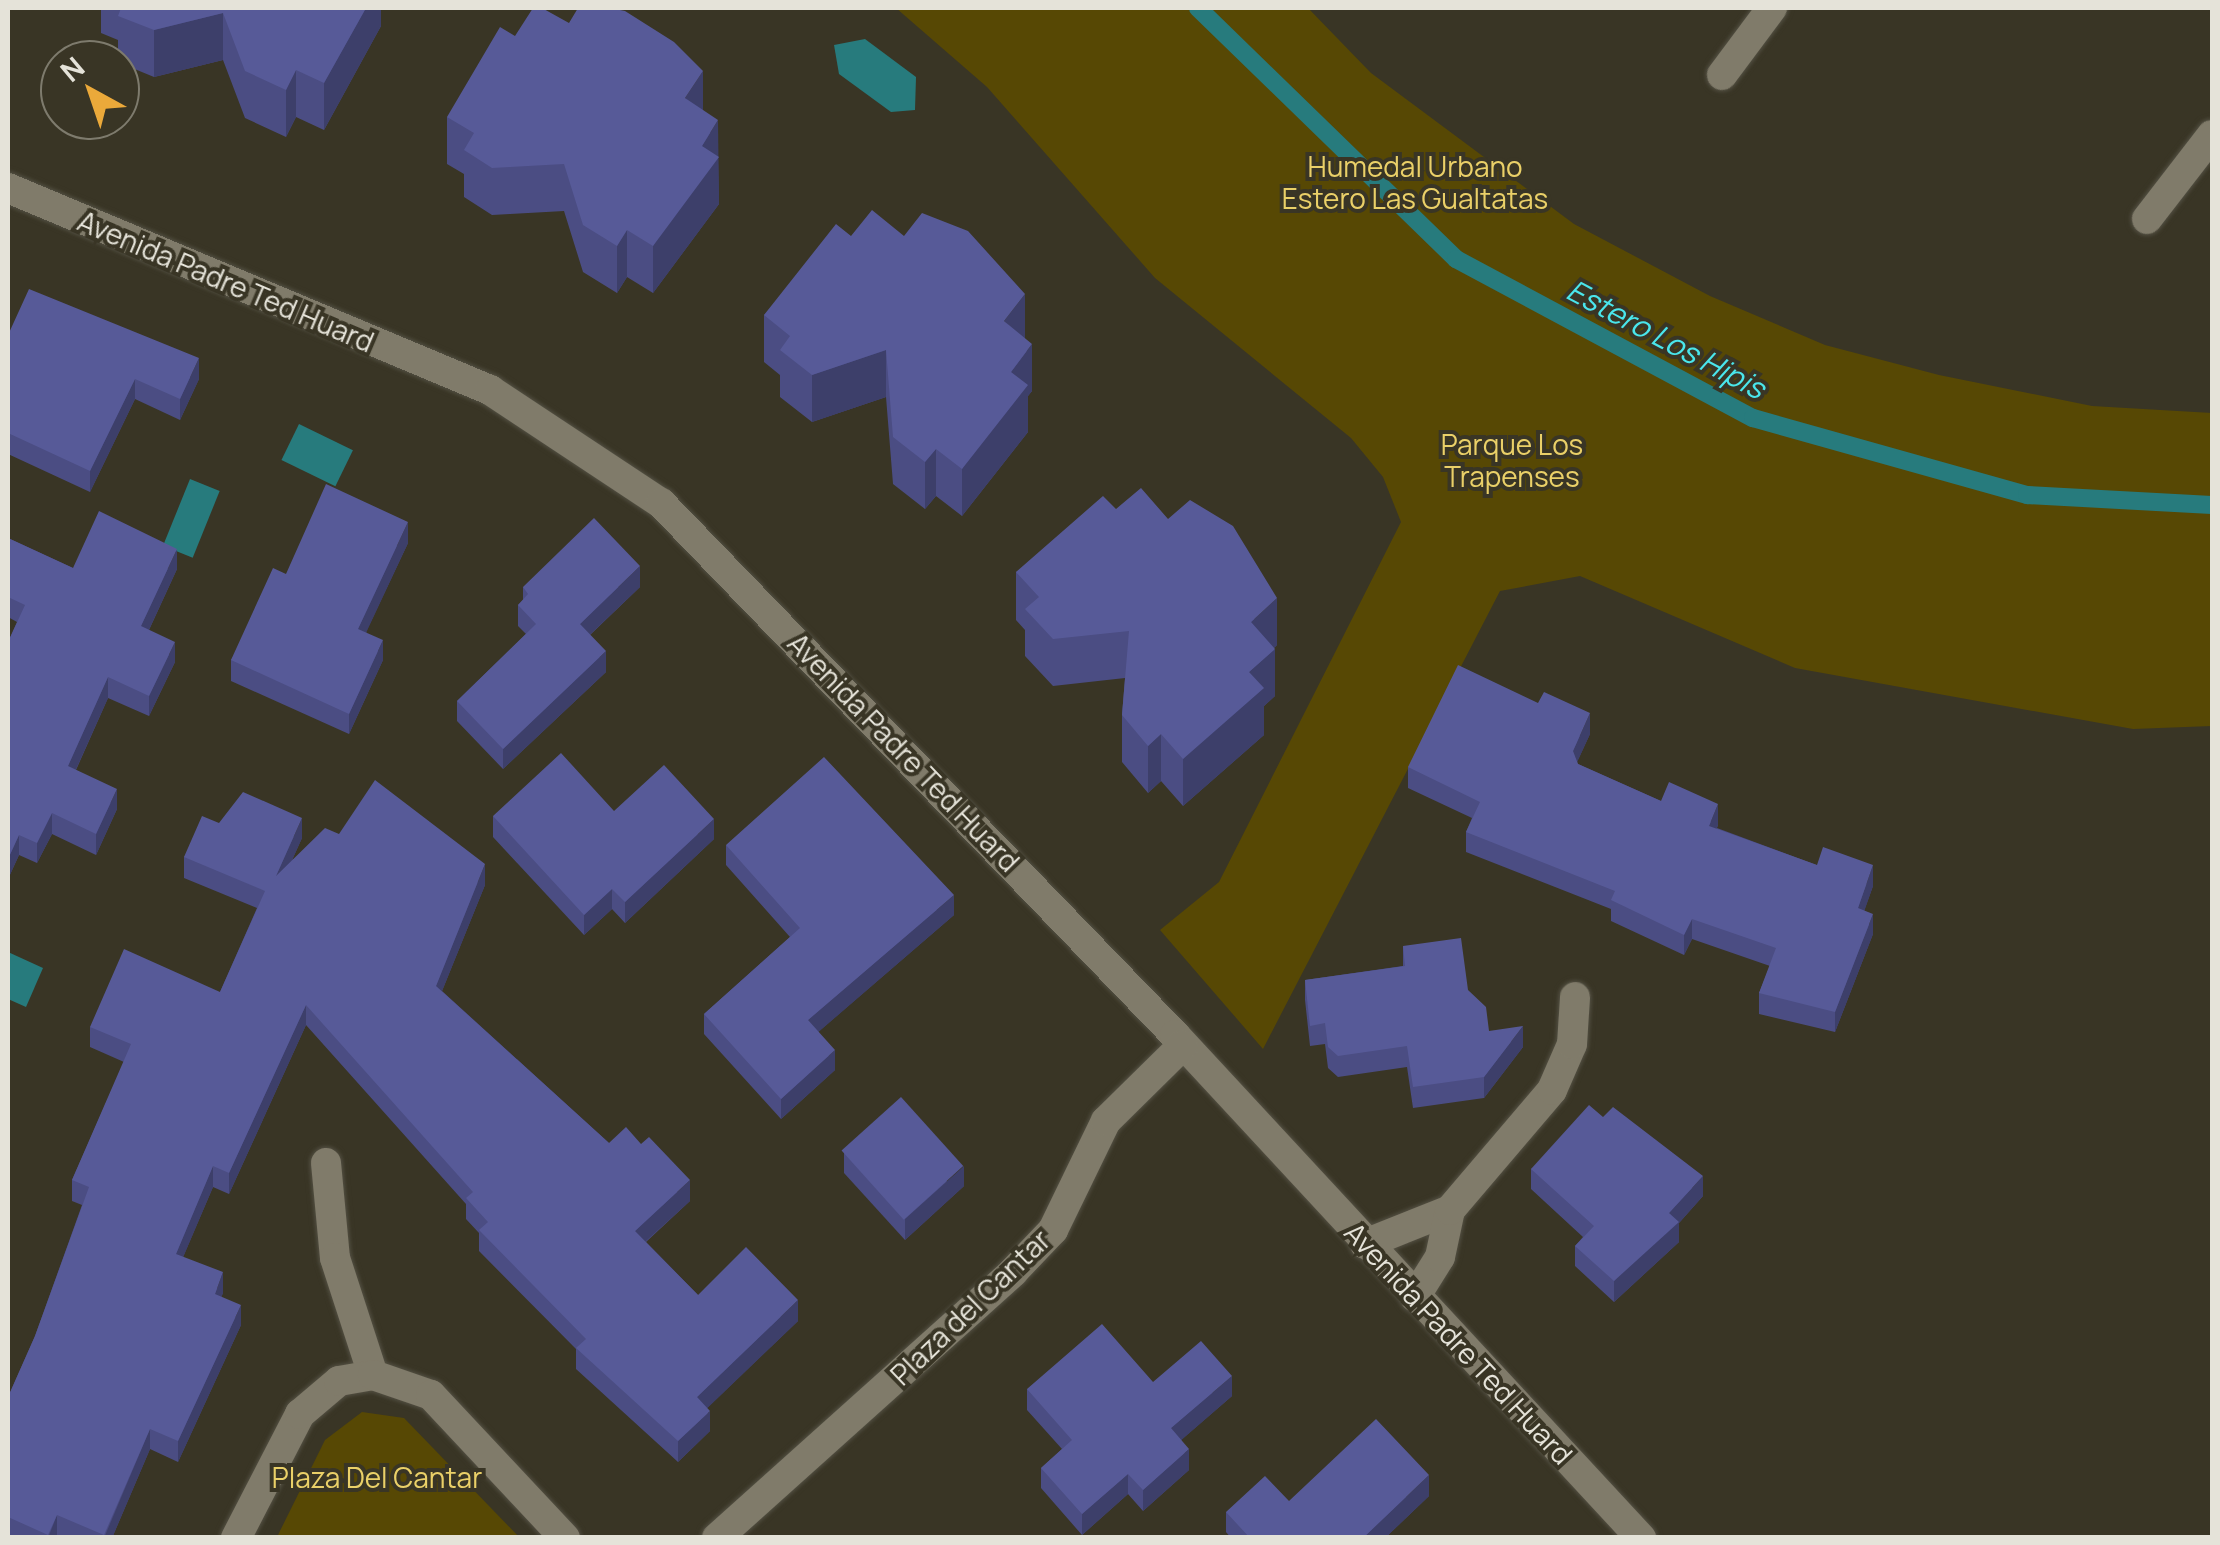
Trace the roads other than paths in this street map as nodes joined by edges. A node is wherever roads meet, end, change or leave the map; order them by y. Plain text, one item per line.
1 (1772, 8) edge
2 (1722, 76) dead end
3 (2212, 135) edge
4 (8, 188) edge
5 (2147, 218) dead end
6 (1575, 997) dead end
7 (1183, 1045) junction
8 (326, 1163) dead end
9 (1450, 1210) junction
10 (1365, 1244) junction
11 (1415, 1297) junction
12 (372, 1376) junction
13 (236, 1538) edge
14 (565, 1538) edge
15 (718, 1538) edge
16 (1642, 1538) edge

1 - 2 street
3 - 5 street
4 - 7 street, Avenida Padre Ted Huard
6 - 9 street
7 - 10 street, Avenida Padre Ted Huard
7 - 15 street, Plaza del Cantar
8 - 12 street
9 - 10 street
9 - 11 street
10 - 11 street, Avenida Padre Ted Huard
11 - 16 street, Avenida Padre Ted Huard
12 - 13 street
12 - 14 street

